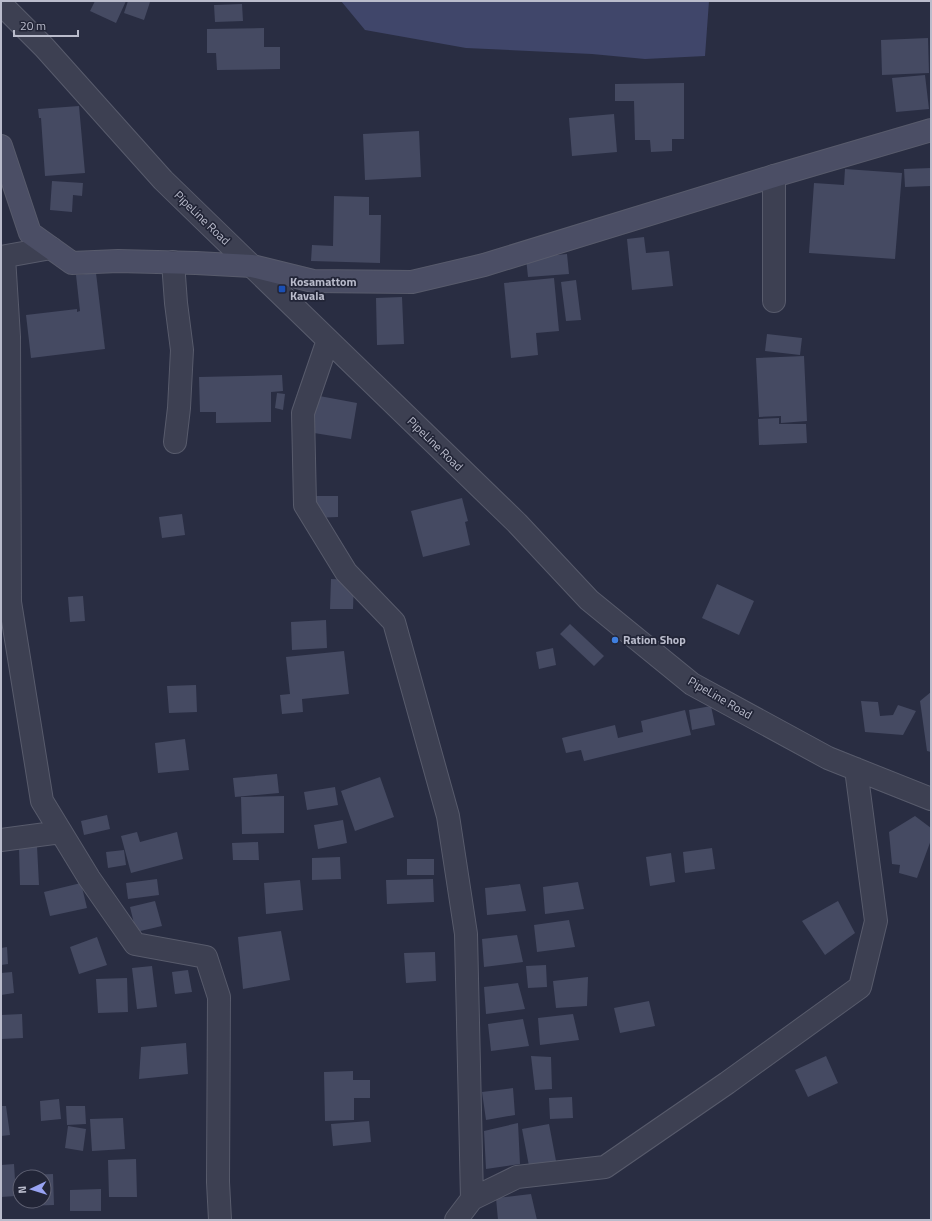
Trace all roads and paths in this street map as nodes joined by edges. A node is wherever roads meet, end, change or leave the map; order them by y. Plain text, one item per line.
1 (1, 4) edge
2 (931, 130) edge
3 (1, 146) edge
4 (774, 176) junction
5 (51, 248) junction
6 (2, 257) edge
7 (173, 262) junction
8 (252, 266) junction
9 (774, 301) dead end
10 (328, 340) junction
11 (175, 442) dead end
12 (856, 769) junction
13 (931, 799) edge
14 (61, 832) junction
15 (1, 840) edge
16 (472, 1199) junction
17 (220, 1220) edge
18 (456, 1220) edge

1 - 8 street, PipeLine Road
2 - 4 main road
3 - 5 main road
4 - 8 main road
4 - 9 street
5 - 6 street
5 - 7 main road
6 - 14 street
7 - 8 main road
7 - 11 street
8 - 10 street, PipeLine Road
10 - 12 street, PipeLine Road
10 - 16 street
12 - 13 street, PipeLine Road
12 - 16 street
14 - 15 street
14 - 17 street
16 - 18 street

